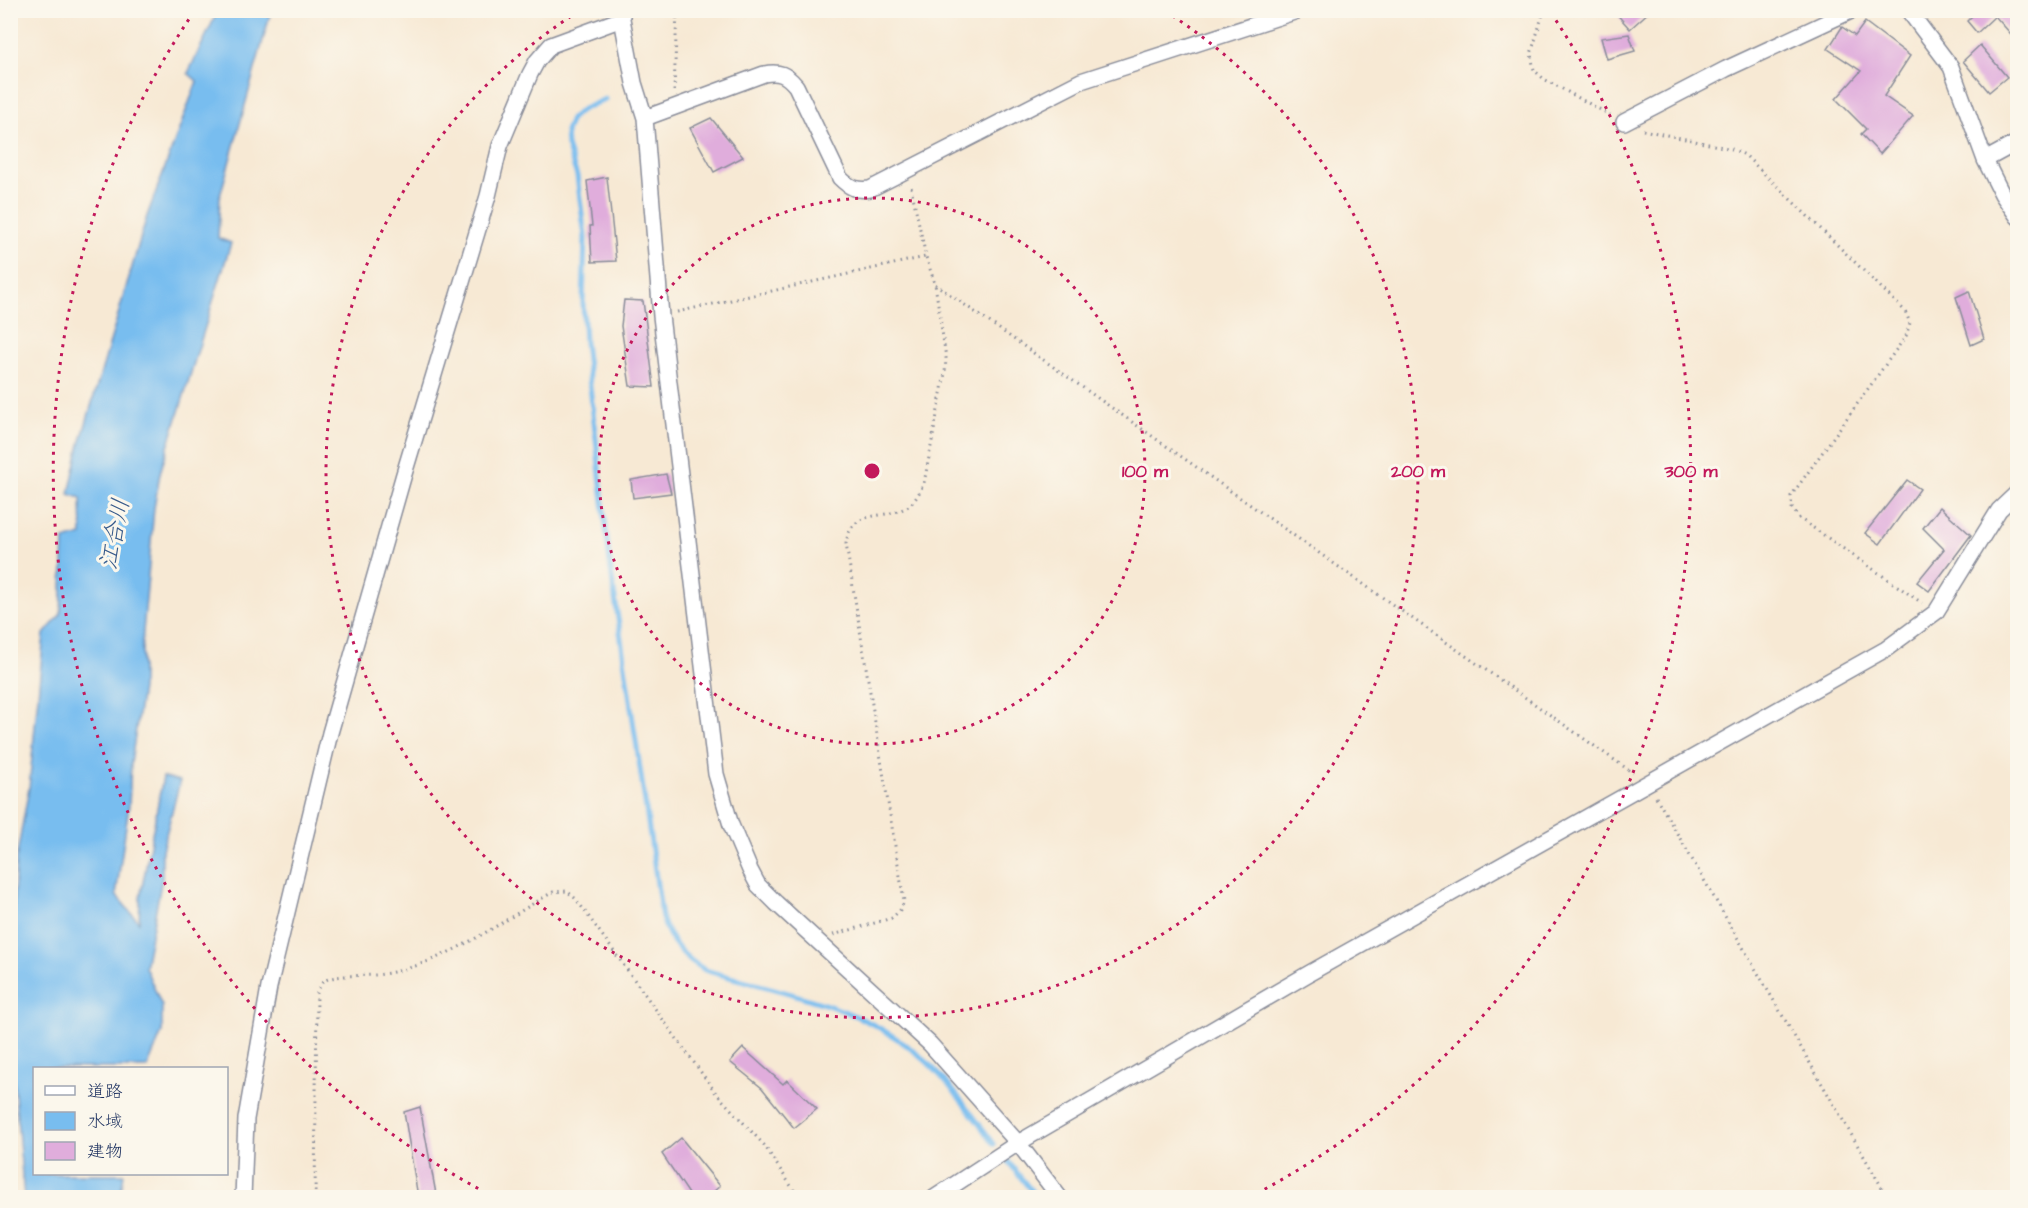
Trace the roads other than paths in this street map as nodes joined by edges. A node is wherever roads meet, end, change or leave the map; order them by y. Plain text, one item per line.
1 (1300, 10) edge
2 (1853, 10) edge
3 (1908, 10) edge
4 (622, 15) edge
5 (645, 118) junction
6 (1624, 122) road end
7 (2018, 142) edge
8 (1985, 160) junction
9 (2018, 217) edge
10 (2018, 492) edge
11 (1018, 1143) junction
12 (243, 1197) edge
13 (934, 1197) edge
14 (1060, 1197) edge

1 - 5 street
2 - 6 street
3 - 8 street
4 - 5 street
4 - 12 street
5 - 11 street
7 - 8 street
8 - 9 street
10 - 11 street
11 - 13 street
11 - 14 street

